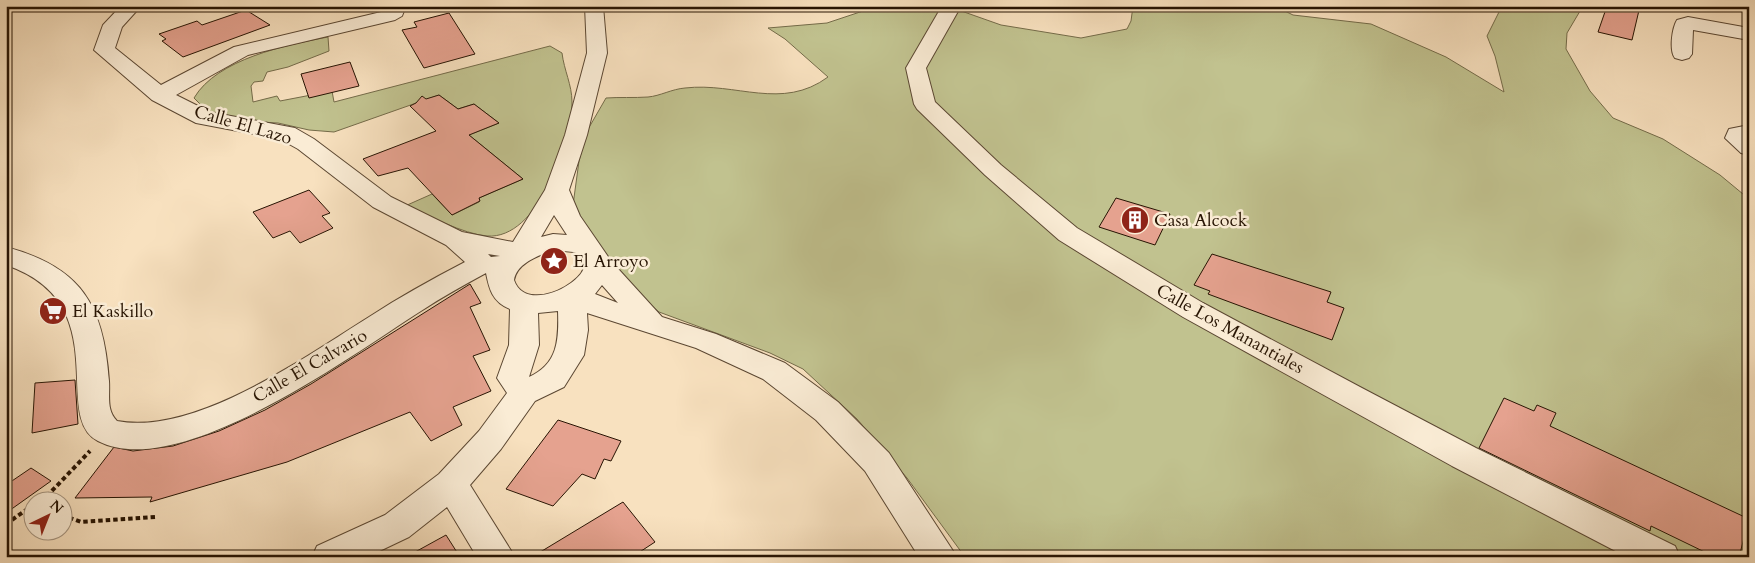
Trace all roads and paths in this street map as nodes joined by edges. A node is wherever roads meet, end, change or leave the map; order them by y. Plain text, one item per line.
1 (132, 6) edge
2 (397, 6) edge
3 (594, 6) edge
4 (952, 6) edge
5 (1749, 34) edge
6 (1682, 54) dead end
7 (160, 96) junction
8 (1749, 132) edge
9 (1749, 148) edge
10 (557, 190) junction
11 (455, 239) junction
12 (6, 256) edge
13 (594, 257) junction
14 (509, 258) junction
15 (574, 296) junction
16 (524, 303) junction
17 (652, 323) junction
18 (524, 393) junction
19 (108, 432) junction
20 (451, 484) junction
21 (53, 490) edge
22 (22, 513) edge
23 (155, 517) dead end
24 (72, 519) edge
25 (6, 524) edge
26 (330, 557) edge
27 (497, 557) edge
28 (939, 557) edge
29 (1662, 557) edge

1 - 7 street, Calle El Lazo
2 - 7 street
3 - 10 street
4 - 29 street, Calle Los Manantiales
5 - 6 street
7 - 11 street, Calle El Lazo
8 - 9 street
10 - 13 street
10 - 14 street
11 - 14 street, Calle El Lazo
11 - 14 street, Calle El Lazo
12 - 19 street
13 - 14 street
13 - 15 street
13 - 17 street
14 - 16 street
14 - 19 street, Calle El Calvario
15 - 16 street
15 - 17 street
15 - 18 street
16 - 18 street
17 - 28 street
18 - 20 street
19 - 21 path
20 - 26 street
20 - 27 street
22 - 25 path
23 - 24 path

